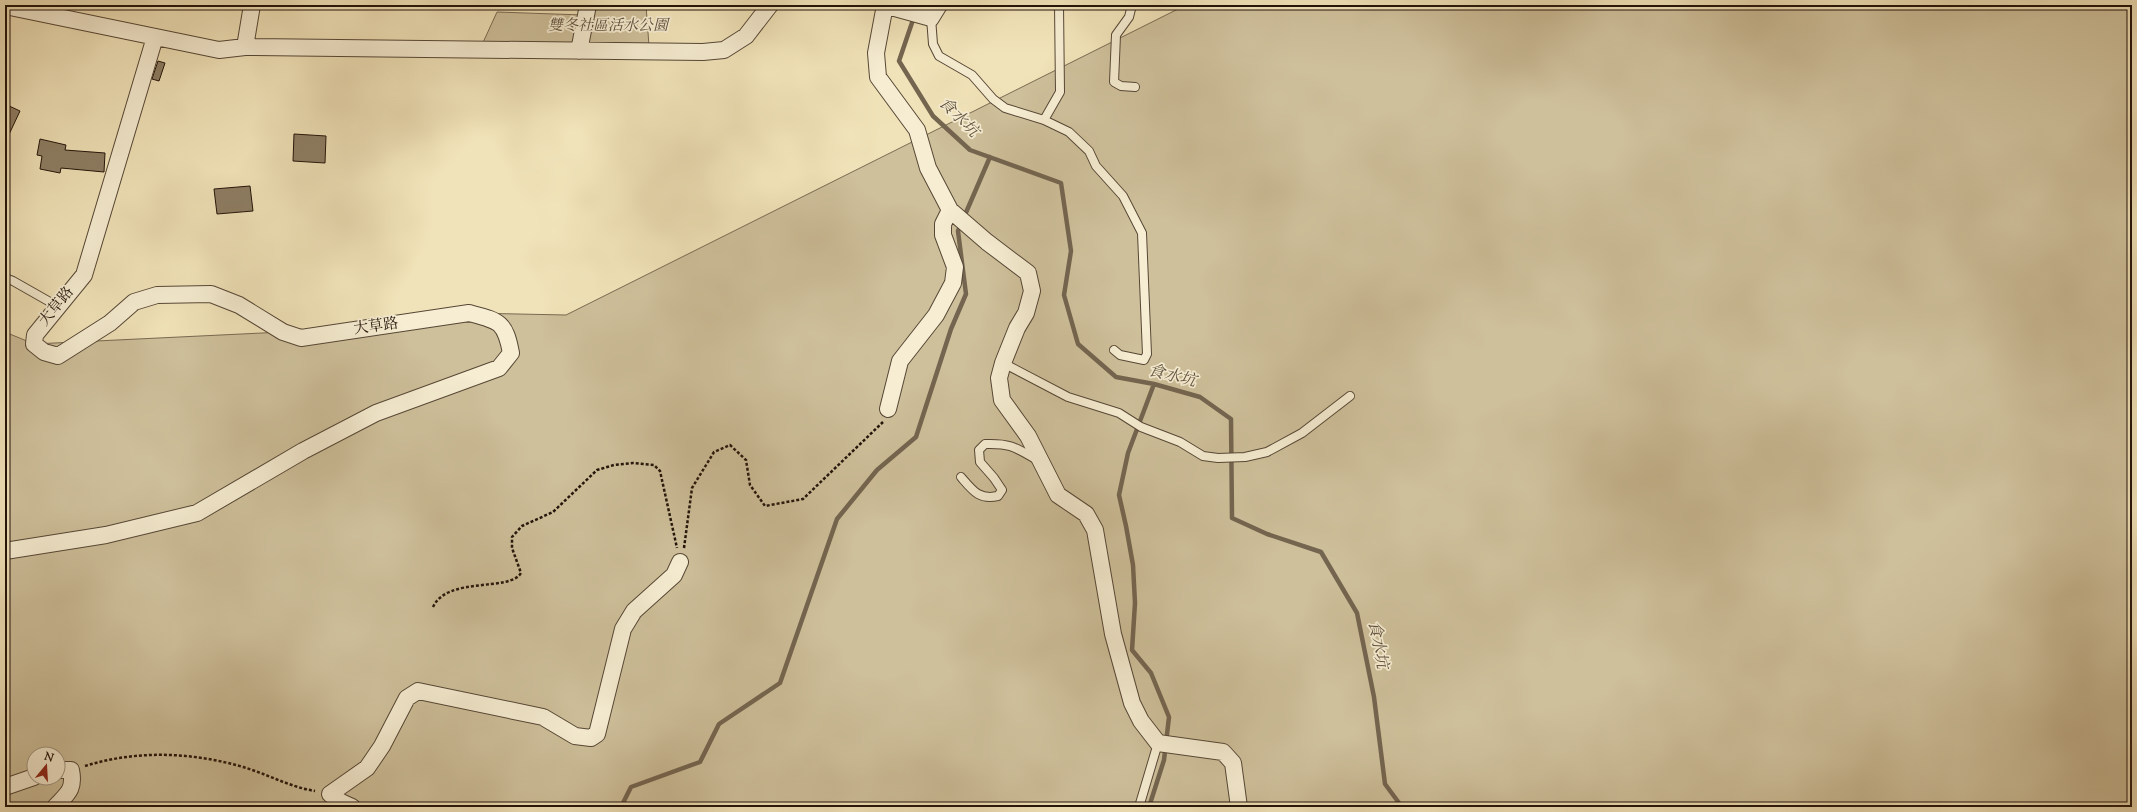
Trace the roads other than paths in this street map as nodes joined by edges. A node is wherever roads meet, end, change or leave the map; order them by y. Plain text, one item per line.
1 (252, 5) edge
2 (588, 5) edge
3 (770, 5) edge
4 (884, 5) edge
5 (1059, 5) edge
6 (1132, 5) edge
7 (5, 6) edge
8 (935, 11) edge
9 (156, 37) junction
10 (245, 47) junction
11 (579, 51) junction
12 (1135, 87) dead end
13 (1044, 120) junction
14 (956, 215) junction
15 (5, 278) edge
16 (57, 306) junction
17 (1114, 350) dead end
18 (1003, 363) junction
19 (1350, 396) dead end
20 (888, 409) road end
21 (1043, 464) junction
22 (961, 477) dead end
23 (5, 551) edge
24 (680, 562) road end
25 (1158, 742) junction
26 (66, 772) edge
27 (26, 780) edge
28 (5, 787) edge
29 (54, 807) edge
30 (352, 807) edge
31 (1139, 807) edge
32 (1239, 807) edge

1 - 10 street
2 - 11 street
3 - 11 street
4 - 8 street
4 - 14 street
5 - 13 lane
6 - 12 lane
7 - 9 street
8 - 13 lane
9 - 10 street
9 - 16 street, 大草路
10 - 11 street
13 - 17 lane
14 - 18 street
14 - 20 street
15 - 16 lane
16 - 23 street, 大草路
18 - 19 lane
18 - 21 street
21 - 22 lane
21 - 25 street
24 - 30 street
25 - 31 lane
25 - 32 street
26 - 29 street
27 - 28 street

